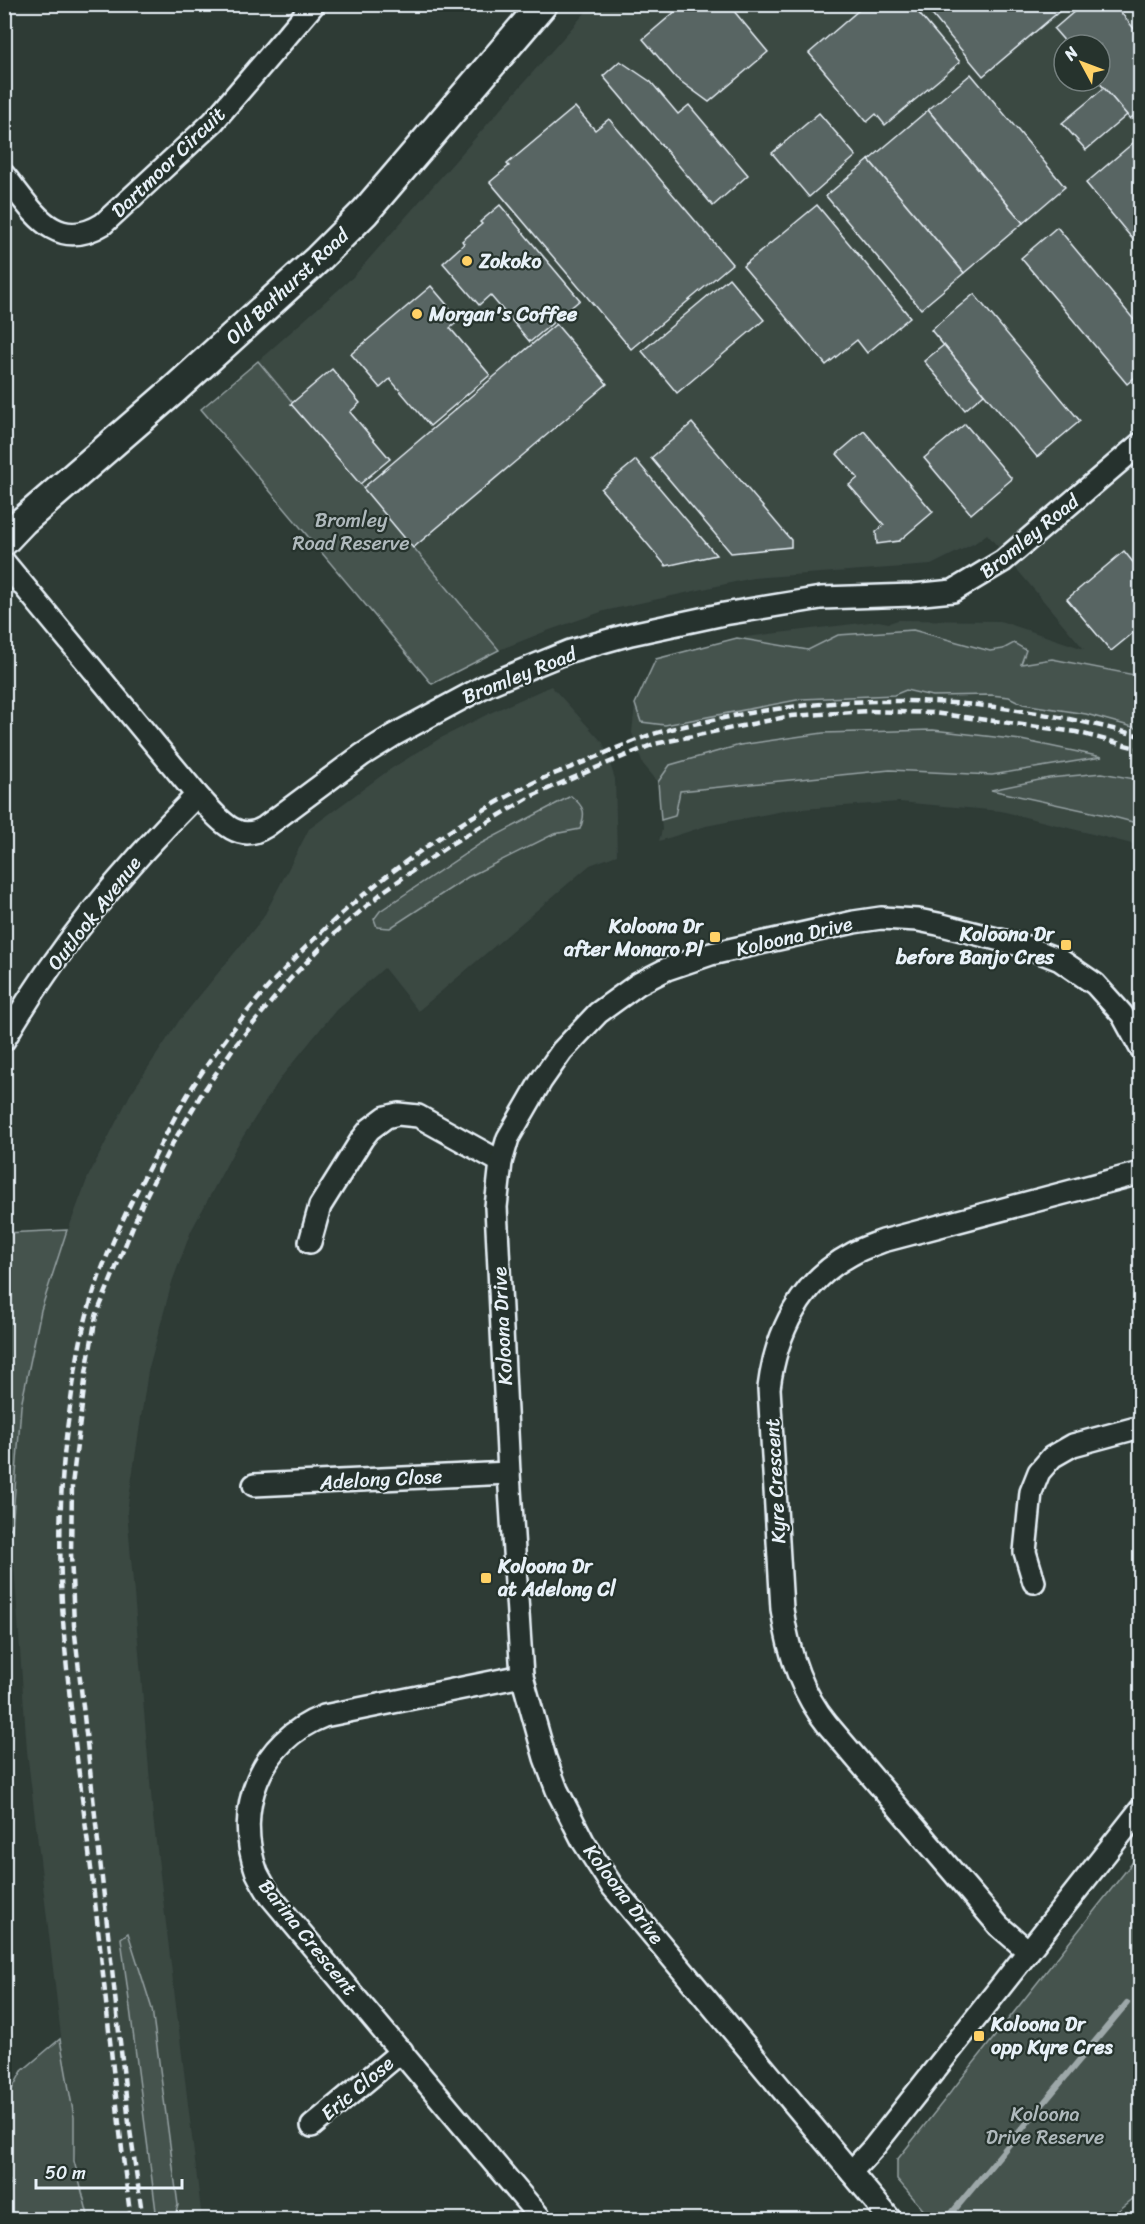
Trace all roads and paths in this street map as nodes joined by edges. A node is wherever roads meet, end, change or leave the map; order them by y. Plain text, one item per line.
1 (314, 4) edge
2 (543, 4) edge
3 (4, 175) edge
4 (1140, 444) edge
5 (4, 541) edge
6 (4, 562) edge
7 (197, 795) junction
8 (4, 1040) edge
9 (1140, 1045) edge
10 (501, 1162) junction
11 (1140, 1173) edge
12 (310, 1242) dead end
13 (1140, 1427) edge
14 (509, 1473) junction
15 (254, 1485) dead end
16 (1034, 1582) dead end
17 (522, 1676) junction
18 (1140, 1810) edge
19 (1028, 1951) junction
20 (402, 2051) junction
21 (312, 2126) dead end
22 (851, 2172) junction
23 (883, 2217) edge
24 (542, 2220) edge

1 - 3 street, Dartmoor Circuit
2 - 5 main road, Old Bathurst Road
4 - 7 street, Bromley Road
6 - 7 street, Bromley Road
7 - 8 street, Outlook Avenue
9 - 10 street, Koloona Drive
10 - 12 street
10 - 14 street, Koloona Drive
11 - 19 street, Kyre Crescent
13 - 16 street
14 - 15 street, Adelong Close
14 - 17 street, Koloona Drive
17 - 20 street, Barina Crescent
17 - 22 street, Koloona Drive
18 - 19 street
19 - 22 street
20 - 21 street, Eric Close
20 - 24 street, Barina Crescent
22 - 23 street, Koloona Drive

